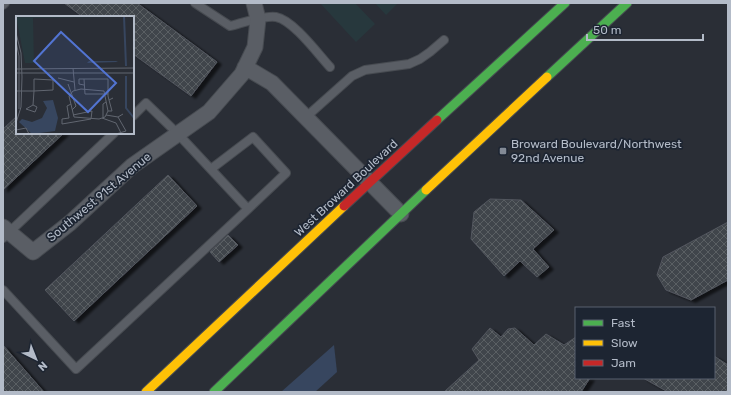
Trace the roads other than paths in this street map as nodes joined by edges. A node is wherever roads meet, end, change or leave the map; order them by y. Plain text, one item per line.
1 (5, 3) edge
2 (195, 3) edge
3 (254, 3) edge
4 (565, 3) edge
5 (627, 3) edge
6 (3, 5) edge
7 (258, 19) junction
8 (444, 40) dead end
9 (245, 67) junction
10 (330, 68) dead end
11 (134, 115) edge
12 (306, 117) junction
13 (113, 134) edge
14 (178, 134) junction
15 (211, 169) junction
16 (370, 181) junction
17 (248, 209) junction
18 (401, 214) junction
19 (5, 232) edge
20 (3, 290) edge
21 (146, 392) edge
22 (214, 392) edge

1 - 6 lane
2 - 7 lane
3 - 7 street, Southwest 91st Avenue
4 - 16 main road, West Broward Boulevard
5 - 18 main road
7 - 9 street, Southwest 91st Avenue
7 - 10 lane
8 - 12 lane
9 - 12 street
9 - 14 street, Southwest 91st Avenue
11 - 14 lane
12 - 16 street
13 - 19 lane
14 - 15 lane
14 - 19 street, Southwest 91st Avenue
15 - 17 lane
15 - 17 lane
16 - 18 street
16 - 21 main road, West Broward Boulevard
17 - 20 lane
18 - 22 main road

